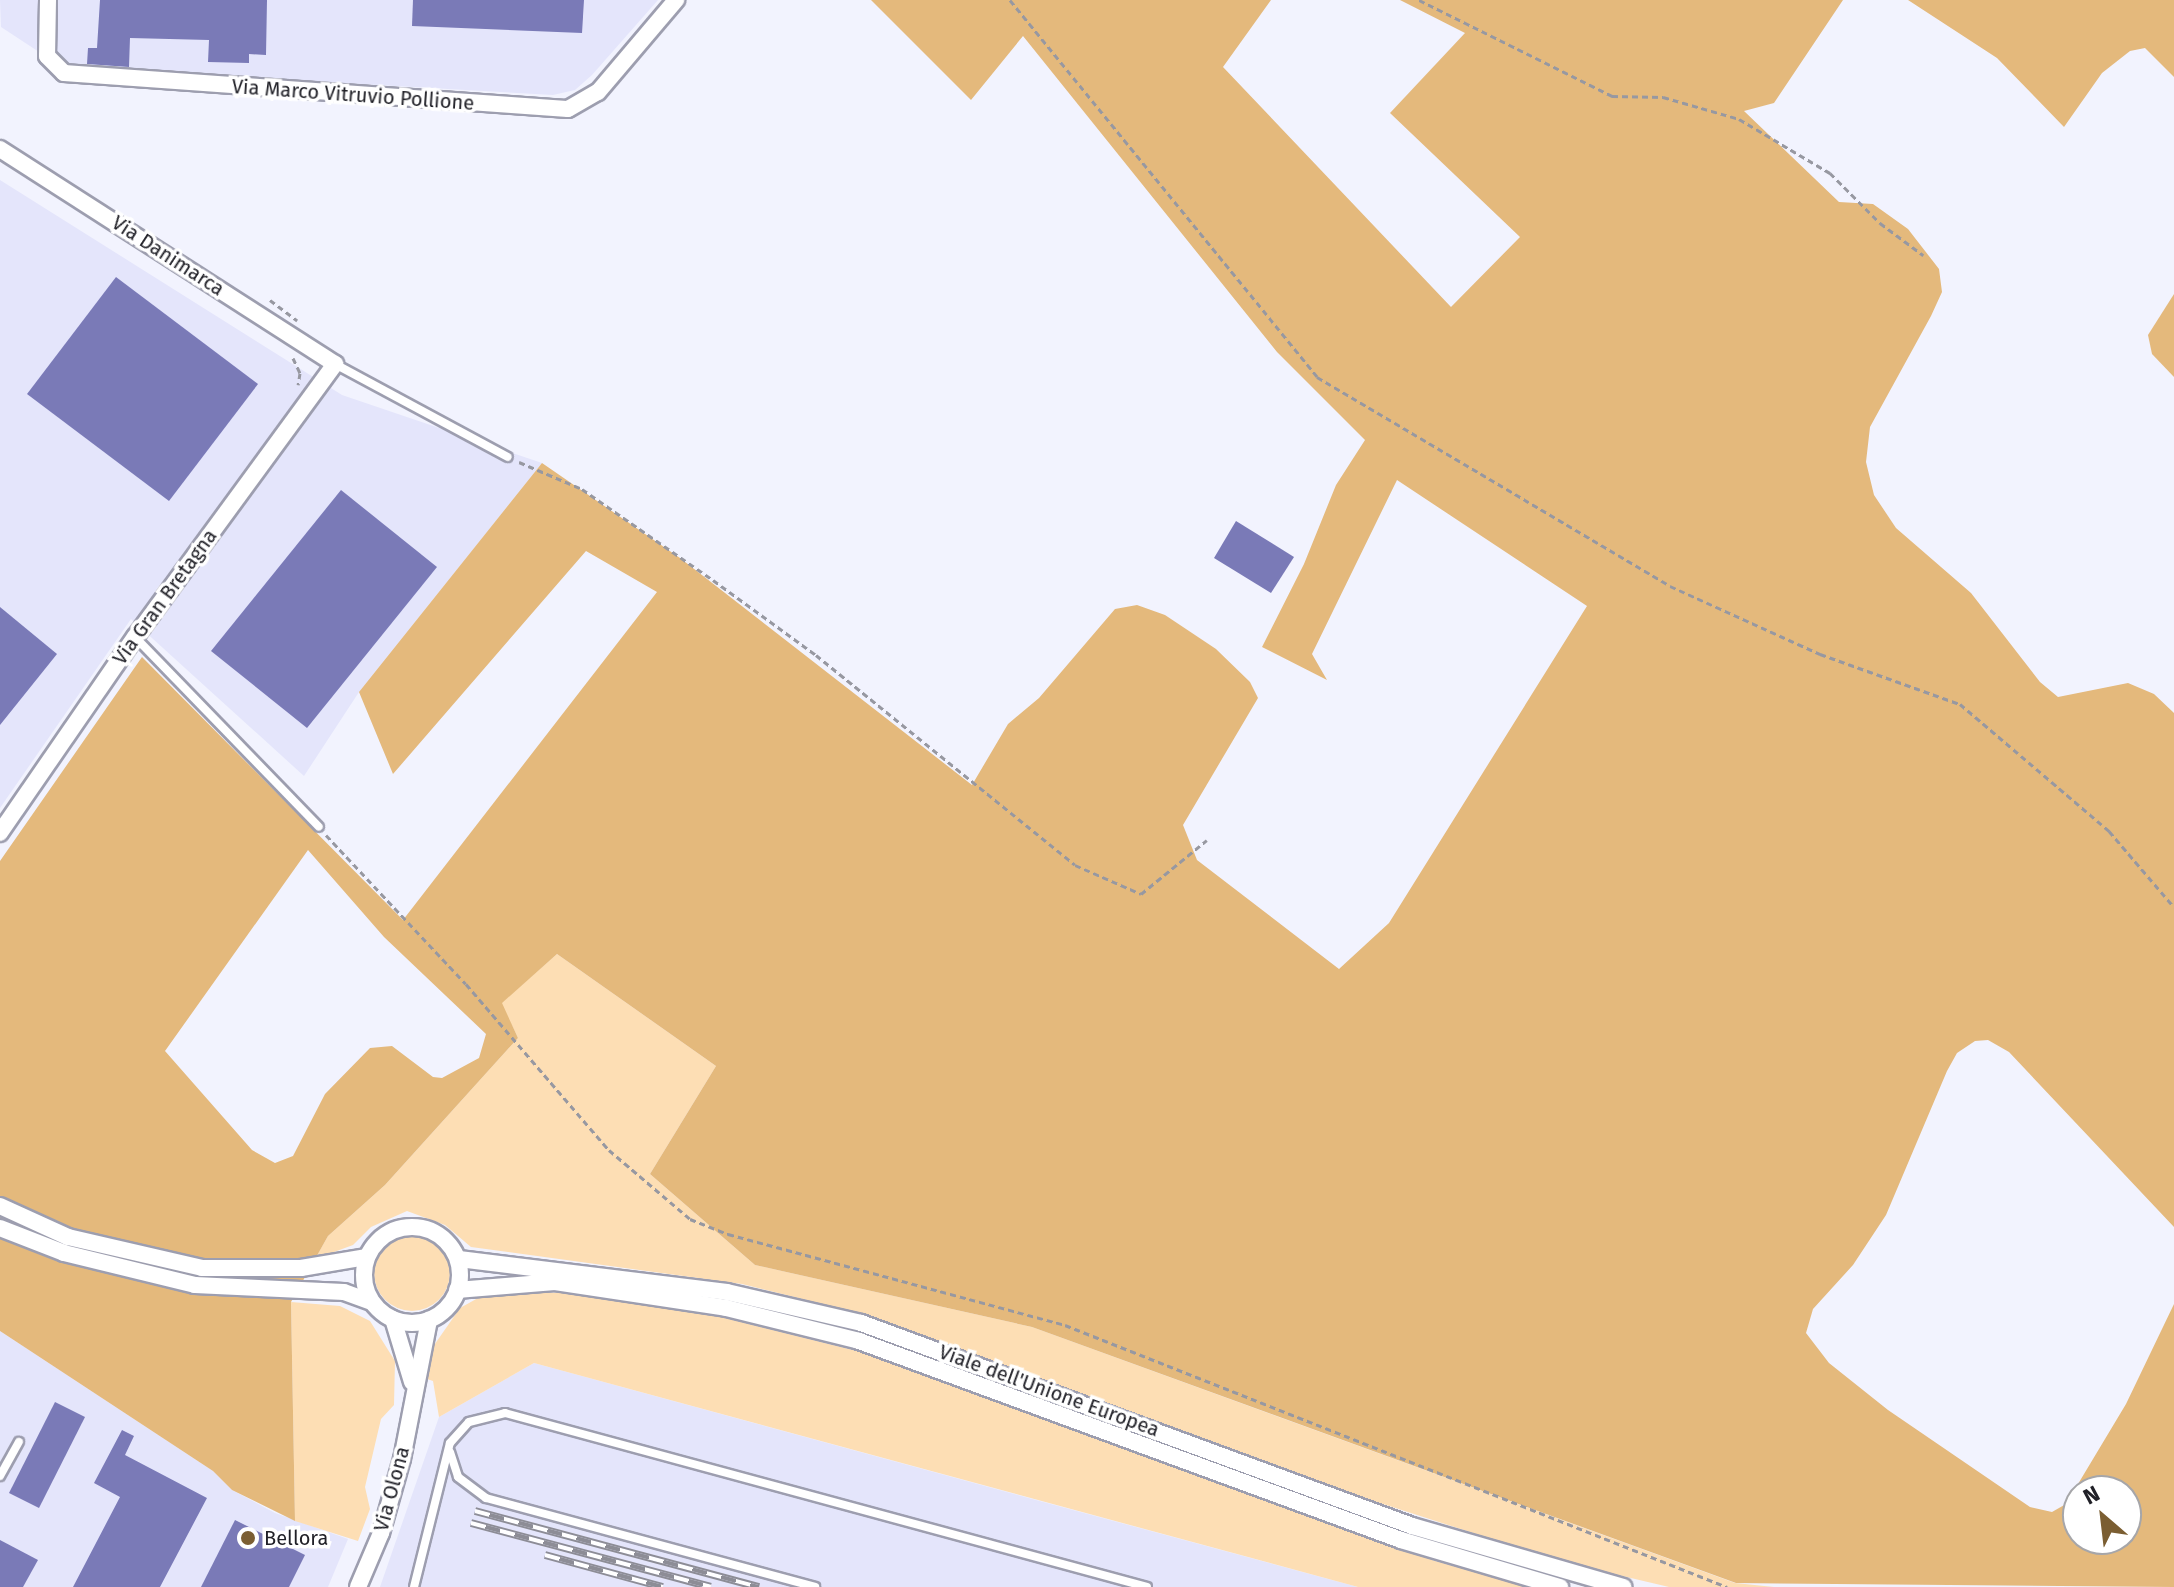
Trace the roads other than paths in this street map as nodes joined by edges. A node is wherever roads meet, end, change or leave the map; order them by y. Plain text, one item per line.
1 (48, 0) edge
2 (676, 0) edge
3 (0, 149) edge
4 (335, 364) junction
5 (508, 457) road end
6 (135, 637) junction
7 (319, 827) road end
8 (0, 833) edge
9 (0, 1206) edge
10 (0, 1228) edge
11 (367, 1257) junction
12 (459, 1259) junction
13 (457, 1290) junction
14 (372, 1302) junction
15 (393, 1319) junction
16 (429, 1320) junction
17 (414, 1389) junction
18 (19, 1442) dead end
19 (450, 1443) junction
20 (0, 1476) edge
21 (358, 1587) edge
22 (414, 1587) edge
23 (815, 1587) edge
24 (1147, 1587) edge
25 (1560, 1587) edge
26 (1623, 1587) edge

1 - 2 street, Via Marco Vitruvio Pollione
3 - 4 street, Via Danimarca
4 - 5 lane
4 - 6 street, Via Gran Bretagna
6 - 7 lane
6 - 8 street, Via Gran Bretagna
9 - 11 street
10 - 14 street
11 - 12 street
11 - 14 street
12 - 13 street
12 - 26 street, Viale dell'Unione Europea
13 - 16 street
13 - 25 street, Viale dell'Unione Europea
14 - 15 street
15 - 16 street
15 - 17 street, Via Olona
16 - 17 street, Via Olona
17 - 21 street, Via Olona
18 - 20 lane
19 - 22 lane
19 - 23 lane
19 - 24 lane

